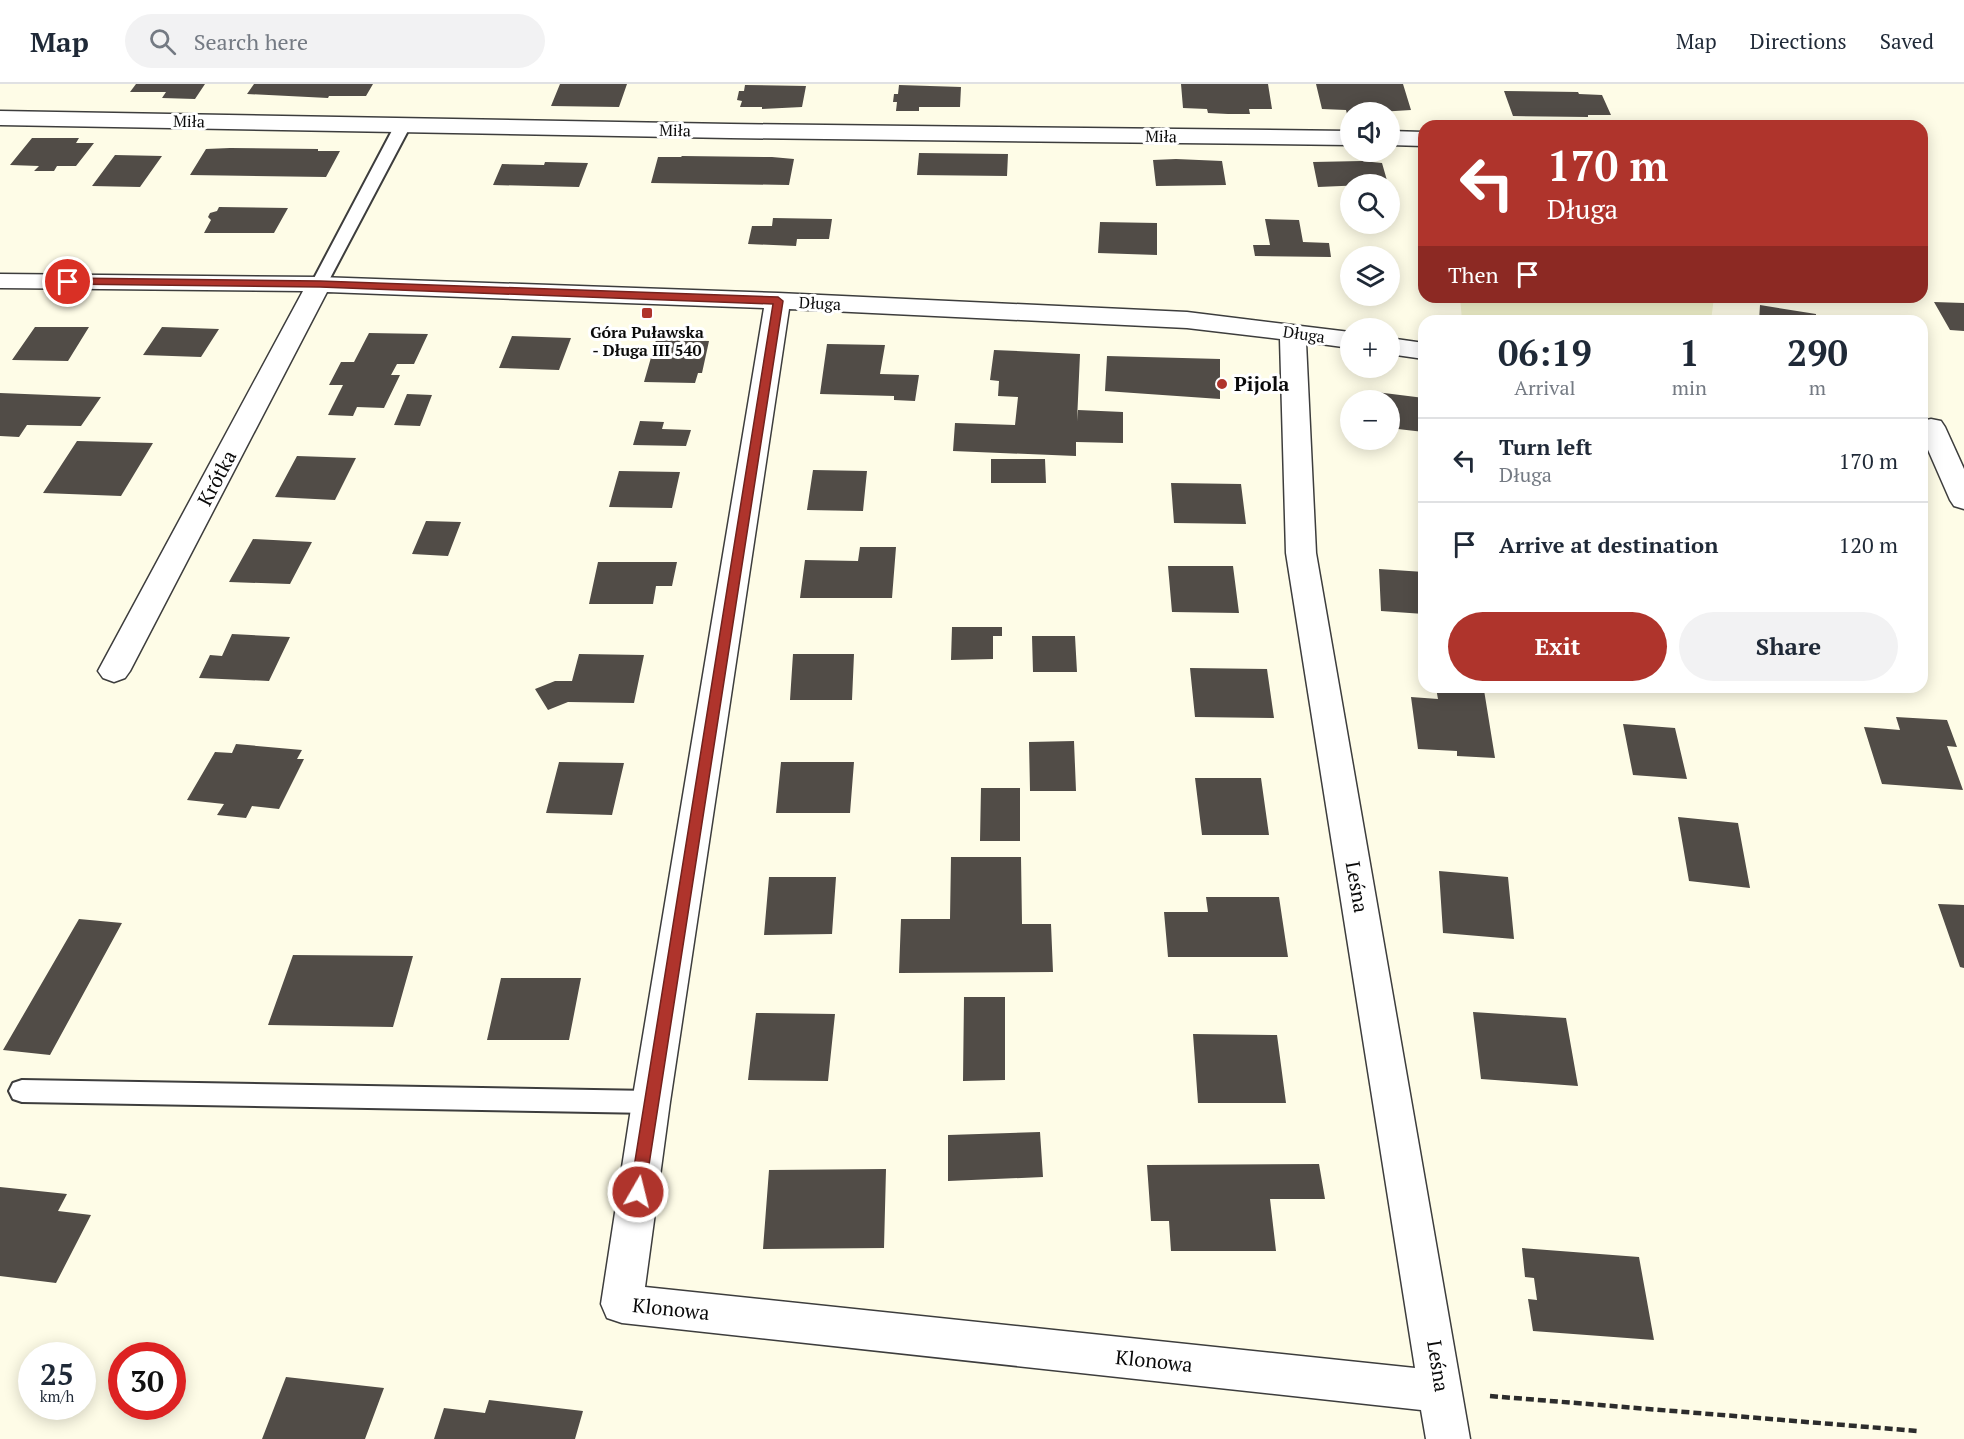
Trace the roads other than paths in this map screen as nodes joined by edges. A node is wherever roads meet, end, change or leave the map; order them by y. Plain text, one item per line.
1 (0, 118) edge
2 (403, 125) junction
3 (1340, 138) edge
4 (1400, 138) edge
5 (1418, 139) edge
6 (0, 281) edge
7 (320, 284) junction
8 (778, 301) junction
9 (1293, 332) junction
10 (1340, 339) edge
11 (1400, 348) edge
12 (1418, 350) edge
13 (1928, 426) edge
14 (1928, 430) edge
15 (1964, 433) edge
16 (1964, 500) edge
17 (114, 671) dead end
18 (22, 1091) dead end
19 (651, 1102) junction
20 (1442, 1392) junction
21 (1449, 1439) edge

1 - 2 street, Miła
2 - 3 street, Miła
2 - 7 lane
4 - 5 street
6 - 7 street, Długa
7 - 8 street, Długa
7 - 17 street, Krótka
8 - 9 street, Długa
8 - 19 street, Klonowa
9 - 10 street, Długa
9 - 20 street, Leśna
11 - 12 street
13 - 15 street
14 - 16 street
18 - 19 lane
19 - 20 street, Klonowa
20 - 21 street, Leśna

